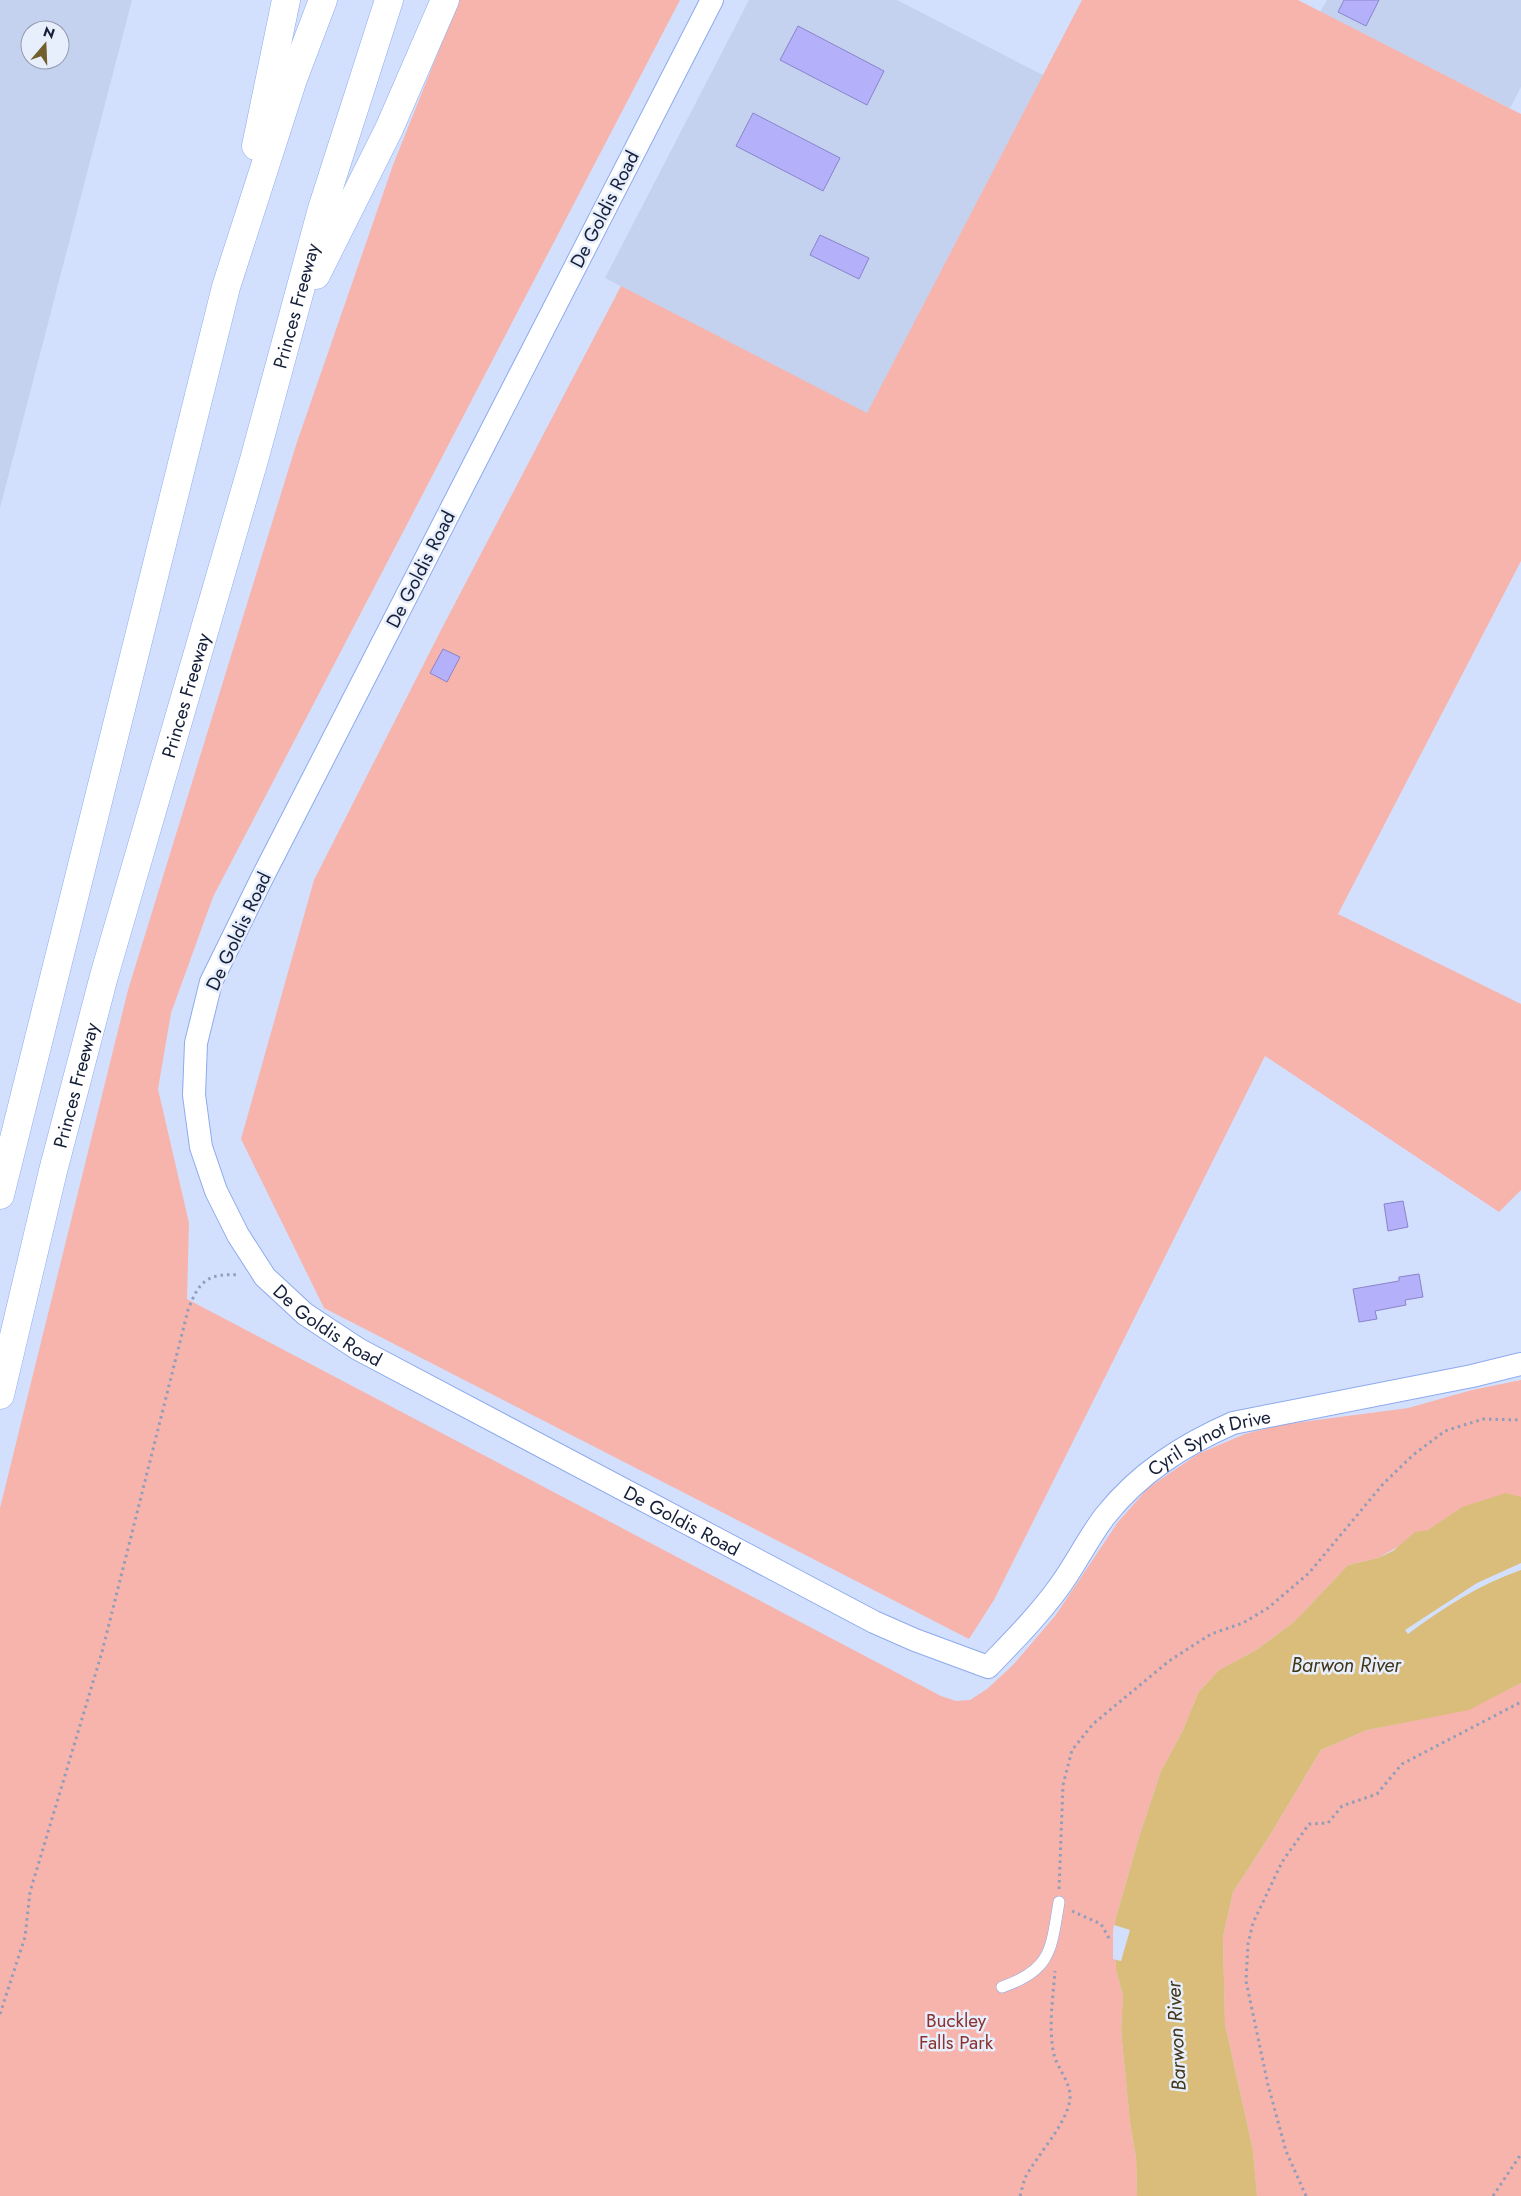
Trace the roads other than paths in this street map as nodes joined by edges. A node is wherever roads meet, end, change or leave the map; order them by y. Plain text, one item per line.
1 (286, 0) edge
2 (323, 0) edge
3 (389, 0) edge
4 (445, 0) edge
5 (712, 0) edge
6 (226, 287) junction
7 (287, 332) junction
8 (0, 1195) edge
9 (1521, 1364) edge
10 (0, 1395) edge
11 (988, 1667) joint
12 (1059, 1902) road end
13 (1002, 1987) dead end

1 - 6 highway
2 - 6 highway
3 - 7 highway, Princes Freeway
4 - 7 highway
5 - 11 street, De Goldis Road
6 - 8 highway
7 - 10 highway, Princes Freeway
9 - 11 street, Cyril Synot Drive
12 - 13 lane

